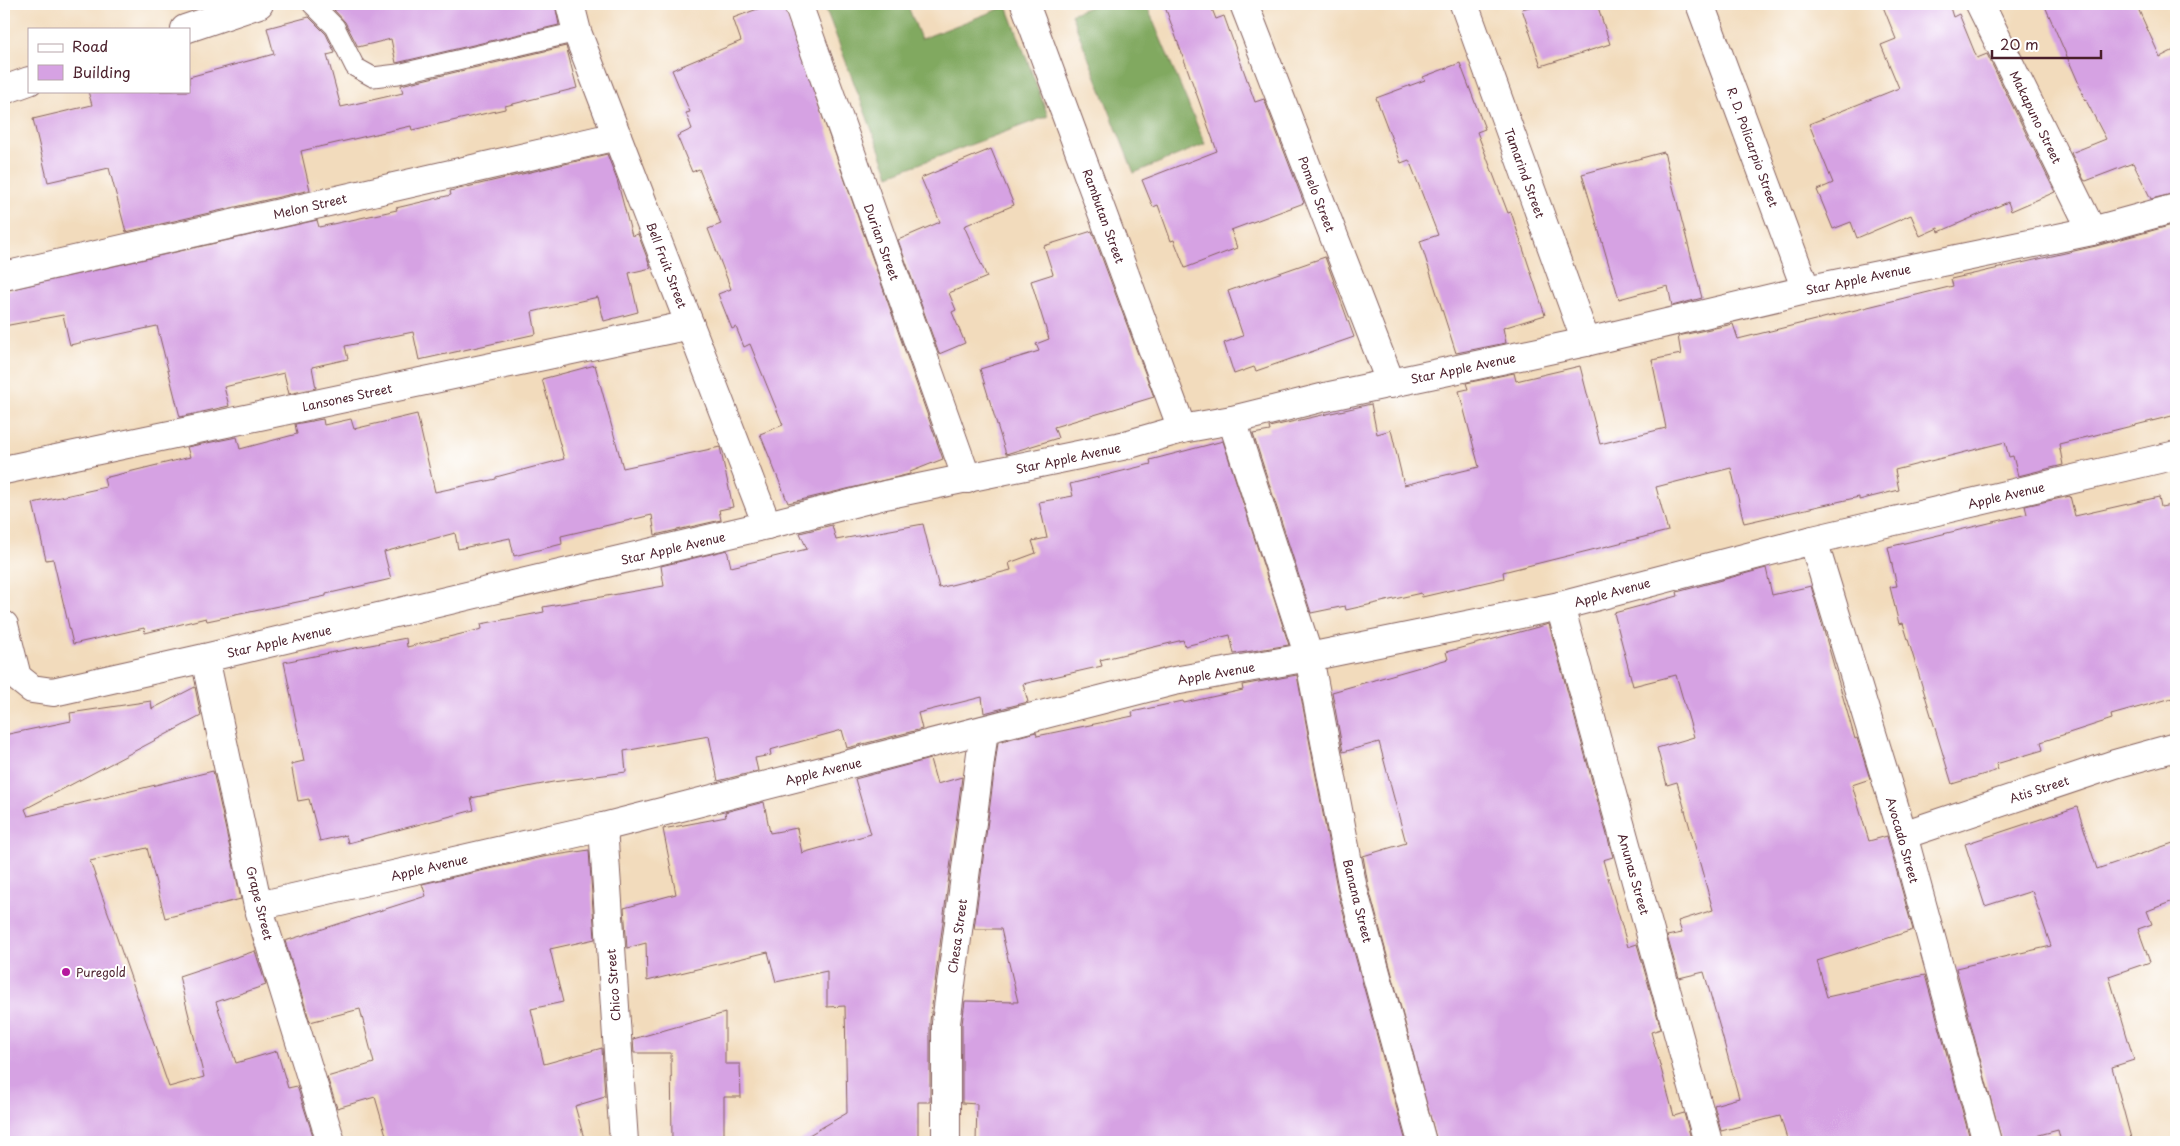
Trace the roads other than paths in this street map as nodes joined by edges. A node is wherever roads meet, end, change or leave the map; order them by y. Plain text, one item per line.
1 (259, 4) edge
2 (312, 4) edge
3 (570, 4) edge
4 (798, 4) edge
5 (1025, 4) edge
6 (1244, 4) edge
7 (1464, 4) edge
8 (1700, 4) edge
9 (1980, 4) edge
10 (188, 28) edge
11 (577, 32) junction
12 (28, 81) edge
13 (4, 90) edge
14 (617, 136) junction
15 (2176, 208) edge
16 (2092, 231) junction
17 (4, 276) edge
18 (1806, 290) junction
19 (690, 325) junction
20 (1586, 342) junction
21 (1391, 384) junction
22 (1232, 420) junction
23 (1182, 429) junction
24 (2176, 455) edge
25 (4, 470) edge
26 (967, 479) junction
27 (767, 525) junction
28 (1813, 540) junction
29 (1560, 606) junction
30 (4, 625) edge
31 (1309, 657) junction
32 (205, 658) junction
33 (984, 730) junction
34 (2176, 747) edge
35 (603, 827) junction
36 (1903, 835) junction
37 (258, 906) junction
38 (330, 1142) edge
39 (624, 1142) edge
40 (946, 1142) edge
41 (1422, 1142) edge
42 (1708, 1142) edge
43 (1987, 1142) edge

1 - 10 street
2 - 11 lane
3 - 11 street, Bell Fruit Street
4 - 26 street, Durian Street
5 - 23 street, Rambutan Street
6 - 21 street, Pomelo Street
7 - 20 street, Tamarind Street
8 - 18 street, R. D. Policarpio Street
9 - 16 street, Makapuno Street
11 - 14 street, Bell Fruit Street
12 - 13 street
14 - 17 street, Melon Street
14 - 19 street, Bell Fruit Street
15 - 16 street, Star Apple Avenue
16 - 18 street, Star Apple Avenue
18 - 20 street, Star Apple Avenue
19 - 25 street, Lansones Street
19 - 27 street, Bell Fruit Street
20 - 21 street, Star Apple Avenue
21 - 22 street, Star Apple Avenue
22 - 23 street, Star Apple Avenue
22 - 31 street, Banana Street
23 - 26 street, Star Apple Avenue
24 - 28 street, Apple Avenue
26 - 27 street, Star Apple Avenue
27 - 32 street, Star Apple Avenue
28 - 29 street, Apple Avenue
28 - 36 street, Avocado Street
29 - 31 street, Apple Avenue
29 - 42 street, Anunas Street
30 - 32 street, Star Apple Avenue
31 - 33 street, Apple Avenue
31 - 41 street, Banana Street
32 - 37 street, Grape Street
33 - 35 street, Apple Avenue
33 - 40 street, Chesa Street
34 - 36 street, Atis Street
35 - 37 street, Apple Avenue
35 - 39 street, Chico Street
36 - 43 street, Avocado Street
37 - 38 street, Grape Street

